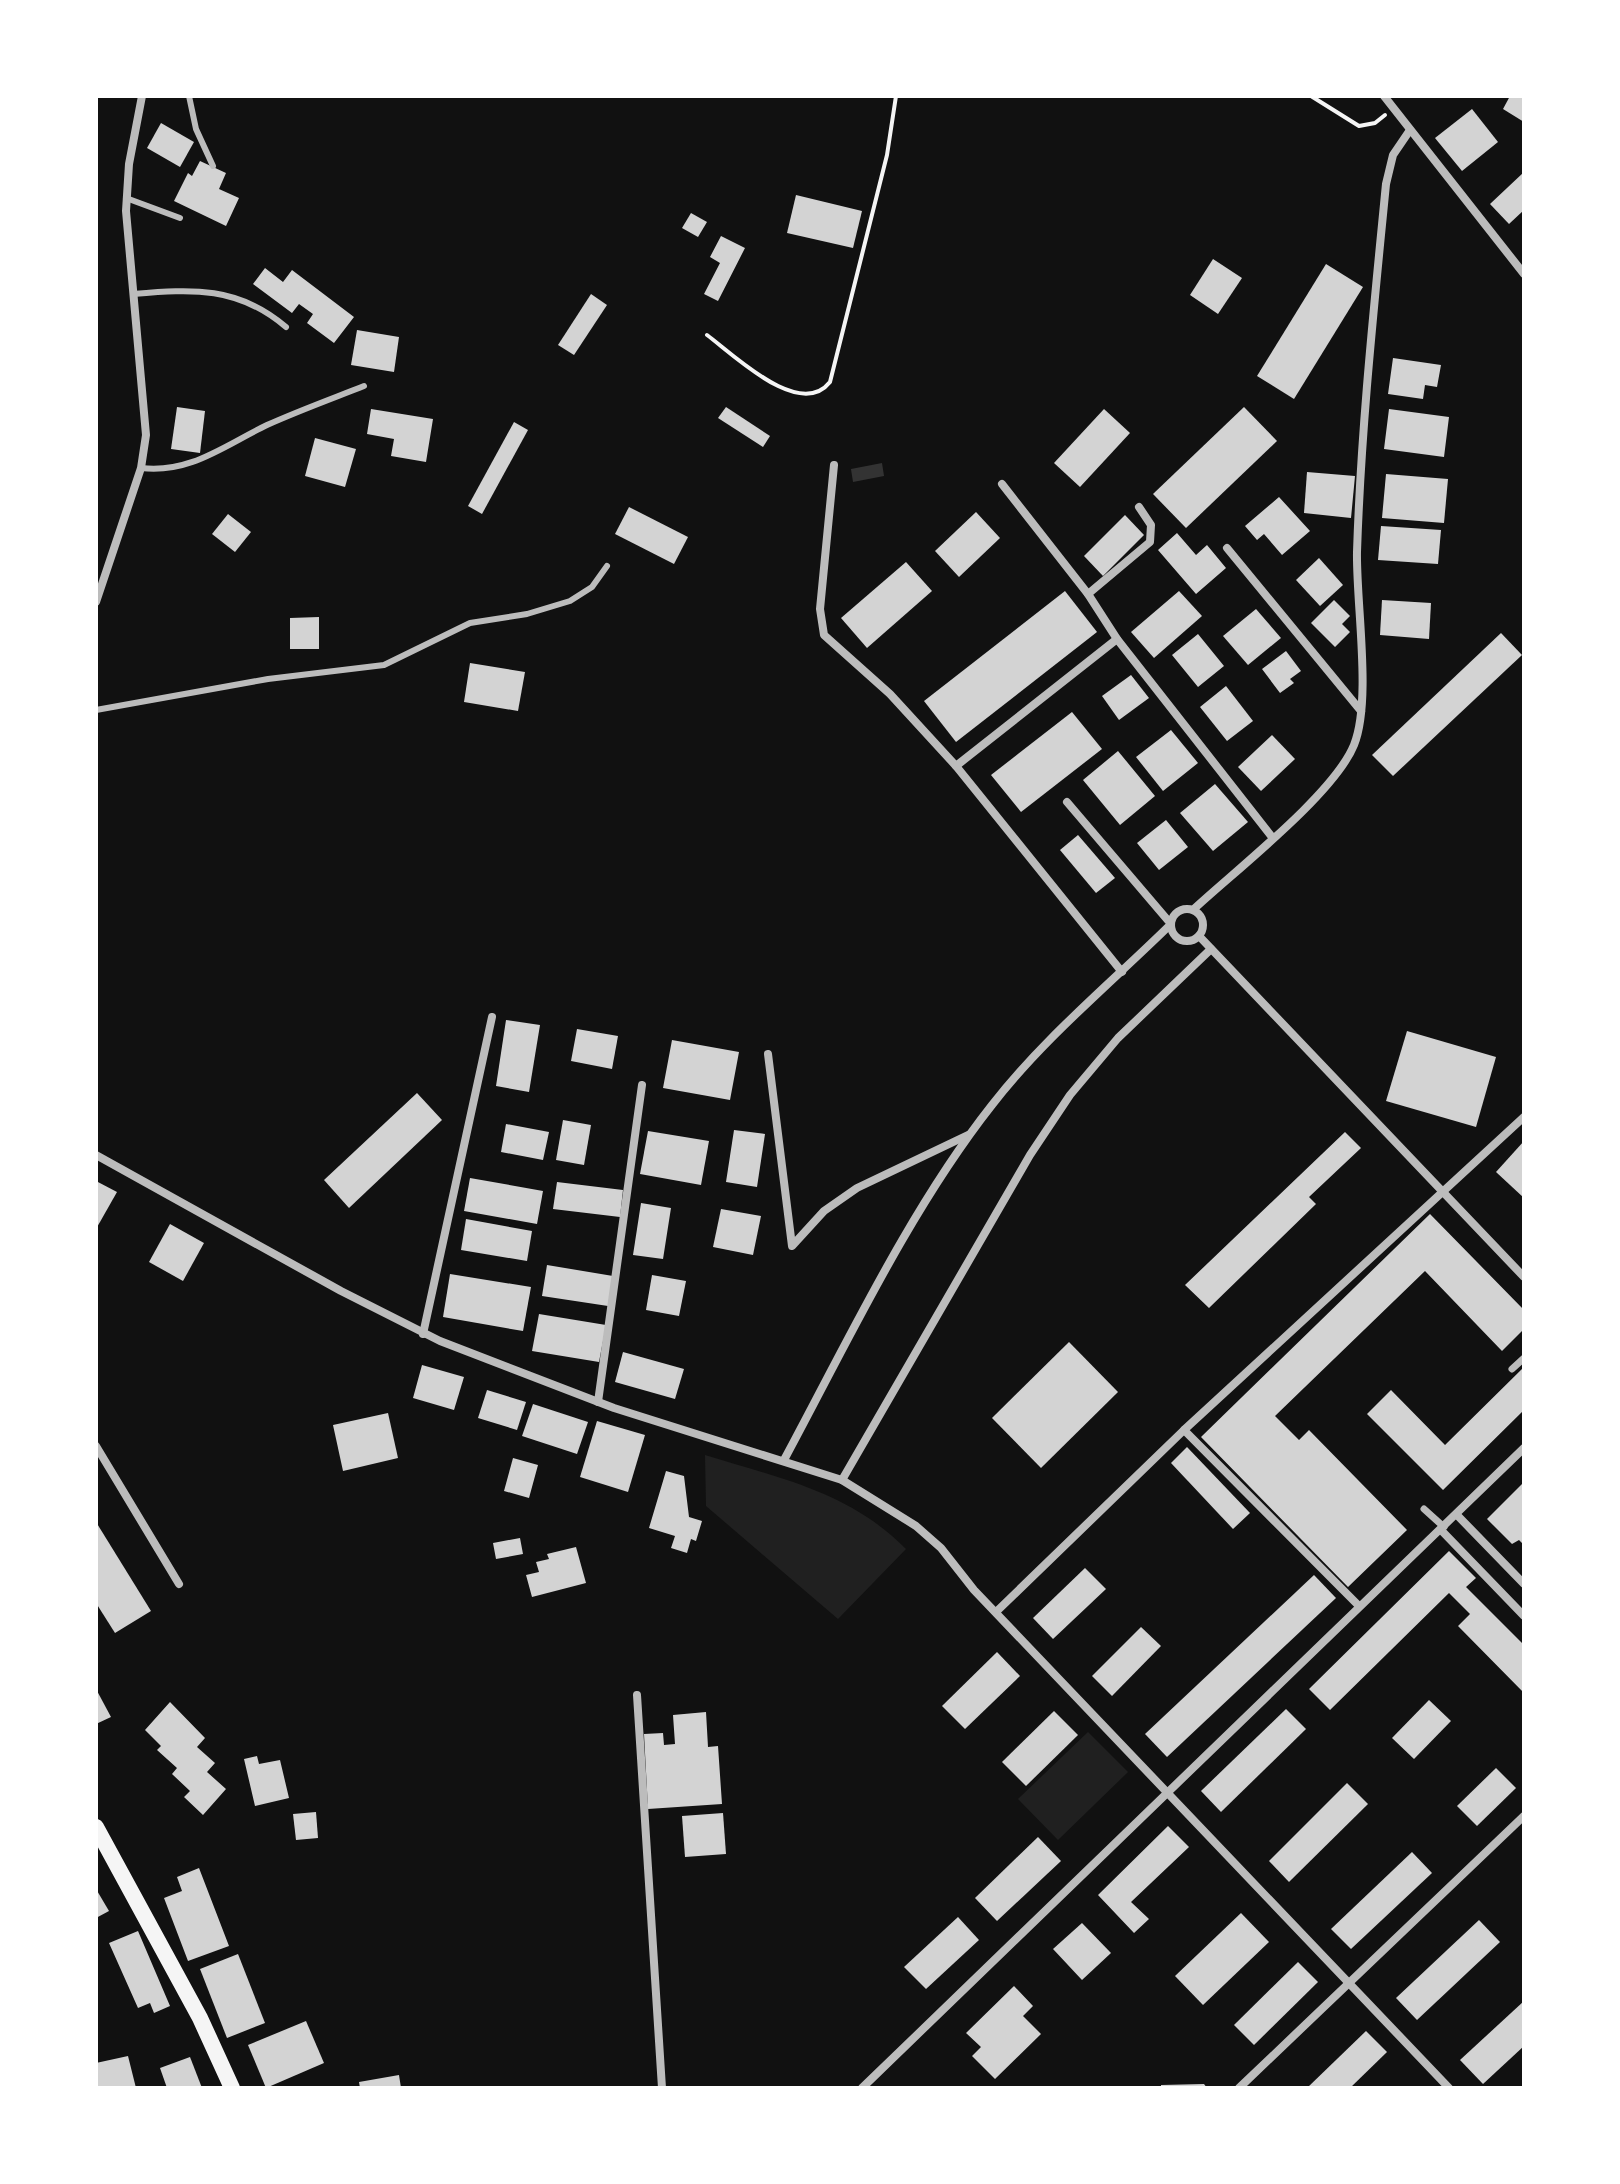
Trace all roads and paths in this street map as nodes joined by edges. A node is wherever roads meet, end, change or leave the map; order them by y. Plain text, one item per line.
1 (142, 96) edge
2 (189, 96) edge
3 (896, 96) edge
4 (1311, 96) edge
5 (1384, 96) edge
6 (1392, 108) junction
7 (1410, 130) junction
8 (213, 166) dead end
9 (126, 198) junction
10 (180, 218) dead end
11 (1524, 274) edge
12 (133, 294) junction
13 (286, 327) dead end
14 (707, 335) dead end
15 (364, 386) dead end
16 (834, 465) dead end
17 (141, 468) junction
18 (1002, 484) dead end
19 (1139, 507) dead end
20 (1227, 548) dead end
21 (607, 566) dead end
22 (1088, 594) junction
23 (96, 602) edge
24 (1117, 639) junction
25 (96, 710) edge
26 (1361, 711) junction
27 (956, 766) junction
28 (1067, 802) dead end
29 (1272, 837) junction
30 (1194, 909) junction
31 (1171, 924) junction
32 (1199, 936) junction
33 (1211, 949) junction
34 (1122, 972) junction
35 (492, 1017) dead end
36 (768, 1054) dead end
37 (642, 1085) dead end
38 (1524, 1117) edge
39 (969, 1135) junction
40 (96, 1155) edge
41 (1442, 1191) junction
42 (1524, 1277) edge
43 (423, 1334) junction
44 (1524, 1358) edge
45 (1512, 1369) dead end
46 (598, 1402) junction
47 (1184, 1430) junction
48 (96, 1446) edge
49 (1524, 1448) edge
50 (784, 1460) junction
51 (842, 1480) junction
52 (1424, 1509) dead end
53 (1457, 1515) junction
54 (1442, 1529) junction
55 (179, 1584) dead end
56 (1524, 1584) edge
57 (1359, 1606) junction
58 (996, 1612) junction
59 (1524, 1616) edge
60 (637, 1695) dead end
61 (1167, 1790) junction
62 (1524, 1816) edge
63 (96, 1827) edge
64 (1349, 1982) junction
65 (232, 2088) edge
66 (662, 2088) edge
67 (862, 2088) edge
68 (1239, 2088) edge
69 (1449, 2088) edge

1 - 9 street
2 - 8 lane
3 - 14 path
4 - 6 path
5 - 6 street
6 - 7 street
7 - 11 street
7 - 26 street
9 - 10 lane
9 - 12 street
12 - 13 lane
12 - 17 street
15 - 17 lane
16 - 27 street
17 - 23 street
18 - 22 street
19 - 22 street
20 - 26 street
21 - 25 lane
22 - 24 street
24 - 27 street
24 - 29 street
26 - 29 street
27 - 34 street
28 - 31 street
29 - 30 street
30 - 31 street
30 - 32 street
31 - 32 street
31 - 34 street
32 - 33 street
33 - 41 street
33 - 51 street
34 - 39 street
35 - 43 street
36 - 39 street
37 - 46 street
38 - 41 street
39 - 50 street
40 - 43 street
41 - 42 street
41 - 47 street
43 - 46 street
44 - 45 street
46 - 50 street
47 - 57 street
47 - 58 street
48 - 55 street
49 - 53 street
50 - 51 street
51 - 58 street
52 - 54 street
53 - 54 street
53 - 56 street
54 - 57 street
54 - 59 street
57 - 61 street
58 - 61 street
60 - 66 street
61 - 64 street
61 - 67 street
62 - 64 street
63 - 65 main road
64 - 68 street
64 - 69 street

